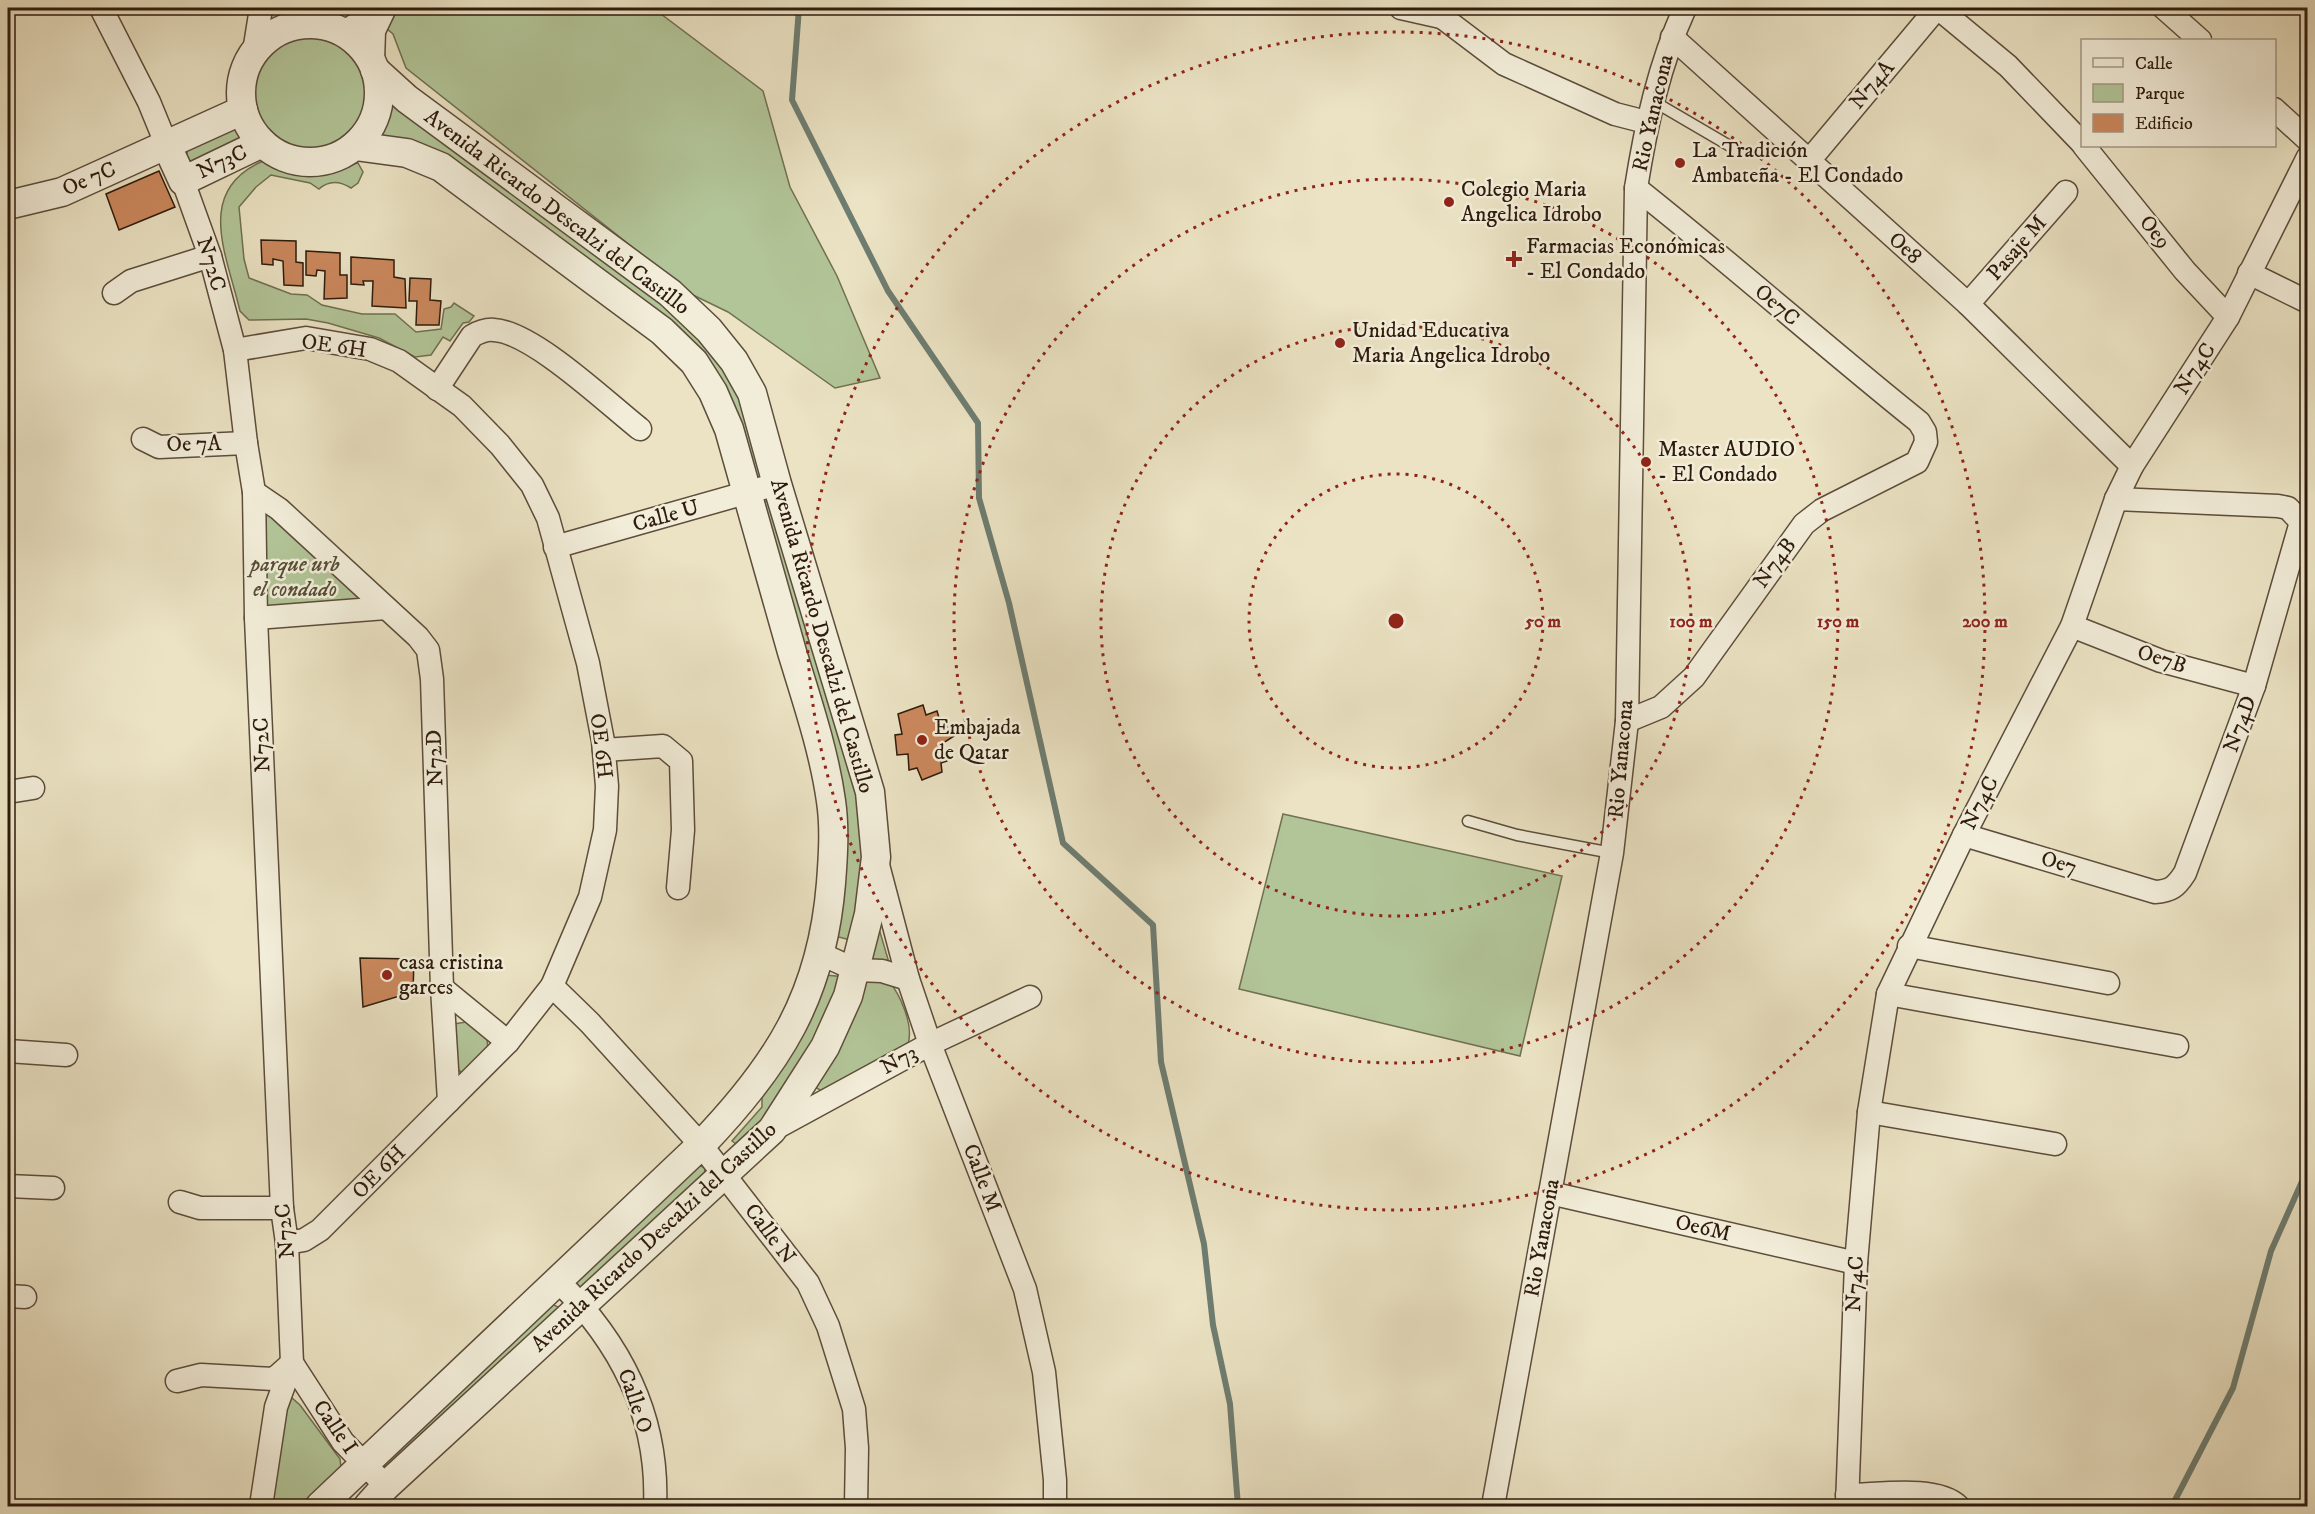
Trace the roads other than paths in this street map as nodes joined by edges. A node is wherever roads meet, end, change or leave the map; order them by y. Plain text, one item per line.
1 (101, 8) edge
2 (261, 8) edge
3 (315, 8) edge
4 (379, 8) edge
5 (384, 8) edge
6 (1401, 8) edge
7 (1685, 8) edge
8 (1937, 8) edge
9 (2164, 8) edge
10 (1436, 12) edge
11 (340, 30) junction
12 (1672, 37) junction
13 (2199, 39) edge
14 (254, 52) junction
15 (374, 66) junction
16 (243, 110) junction
17 (1649, 111) junction
18 (2276, 112) edge
19 (2307, 140) edge
20 (2081, 142) edge
21 (262, 143) junction
22 (167, 146) junction
23 (355, 146) junction
24 (2085, 147) edge
25 (1735, 149) dead end
26 (2307, 157) edge
27 (1808, 162) junction
28 (183, 181) junction
29 (1636, 188) junction
30 (2066, 192) dead end
31 (8, 205) edge
32 (210, 256) junction
33 (2249, 273) junction
34 (114, 292) dead end
35 (2307, 302) edge
36 (1968, 304) junction
37 (2228, 317) junction
38 (235, 350) junction
39 (437, 389) junction
40 (1919, 422) joint
41 (640, 429) dead end
42 (143, 439) dead end
43 (246, 443) junction
44 (2132, 466) junction
45 (777, 484) junction
46 (254, 492) junction
47 (747, 493) junction
48 (2116, 498) junction
49 (555, 547) junction
50 (386, 608) junction
51 (256, 618) junction
52 (2072, 626) junction
53 (2254, 686) junction
54 (1627, 721) junction
55 (604, 750) junction
56 (33, 789) dead end
57 (8, 792) edge
58 (1468, 821) dead end
59 (1964, 835) junction
60 (1612, 853) junction
61 (876, 857) junction
62 (678, 888) dead end
63 (2154, 892) joint
64 (1909, 946) junction
65 (821, 954) junction
66 (856, 970) junction
67 (908, 979) junction
68 (2108, 983) dead end
69 (552, 986) junction
70 (442, 988) junction
71 (1888, 993) junction
72 (1030, 997) dead end
73 (508, 1042) junction
74 (930, 1044) junction
75 (2177, 1046) dead end
76 (8, 1051) edge
77 (66, 1054) dead end
78 (449, 1101) junction
79 (1869, 1112) junction
80 (772, 1130) junction
81 (2055, 1144) dead end
82 (701, 1145) junction
83 (723, 1172) junction
84 (8, 1186) edge
85 (53, 1188) dead end
86 (1550, 1193) junction
87 (180, 1202) dead end
88 (282, 1208) junction
89 (287, 1243) junction
90 (1856, 1263) junction
91 (558, 1281) junction
92 (583, 1305) junction
93 (292, 1363) junction
94 (177, 1381) dead end
95 (363, 1465) junction
96 (377, 1496) edge
97 (1847, 1501) edge
98 (261, 1506) edge
99 (320, 1506) edge
100 (655, 1506) edge
101 (856, 1506) edge
102 (1054, 1506) edge
103 (1493, 1506) edge
104 (1958, 1506) edge

1 - 22 street, N72C
2 - 14 street
3 - 11 street, Avenida Ricardo Descalzi del Castillo
4 - 11 street
5 - 15 street
6 - 10 street
7 - 12 street, Rio Yanacona
8 - 20 street, Oe9
8 - 27 street, N74A
9 - 13 street
10 - 17 street
11 - 14 street
11 - 15 street, Avenida Ricardo Descalzi del Castillo
12 - 17 street, Rio Yanacona
12 - 27 street, Oe8
14 - 16 street
15 - 23 street
15 - 45 street, Avenida Ricardo Descalzi del Castillo
16 - 21 street
16 - 22 street, N73C
17 - 25 lane
17 - 29 street, Rio Yanacona
18 - 19 street
21 - 23 street
21 - 28 street, N73C
22 - 28 street, N72C
22 - 31 street, Oe 7C
23 - 47 street, Avenida Ricardo Descalzi del Castillo
24 - 37 street, Oe9
26 - 33 street, N74C
27 - 36 street, Oe8
28 - 32 street, N72C
29 - 40 street, Oe7C
29 - 54 street, Rio Yanacona
30 - 36 street, Pasaje M
32 - 34 street
32 - 38 street, N72C
33 - 35 street
33 - 37 street, N74C
36 - 44 street, Oe8
37 - 44 street, N74C
38 - 39 street, OE 6H
38 - 43 street, N72C
39 - 41 street
39 - 49 street, OE 6H
40 - 54 street, N74B
42 - 43 street, Oe 7A
43 - 46 street, N72C
44 - 48 street, N74C
45 - 47 street, Calle U
45 - 61 street, Avenida Ricardo Descalzi del Castillo
46 - 50 street, N72D
46 - 51 street, N72C
47 - 49 street, Calle U
47 - 65 street, Avenida Ricardo Descalzi del Castillo
48 - 52 street, N74C
48 - 53 street, N74D
49 - 55 street, OE 6H
50 - 51 street
50 - 70 street, N72D
51 - 88 street, N72C
52 - 53 street, Oe7B
52 - 59 street, N74C
53 - 63 street, N74D
54 - 60 street, Rio Yanacona
55 - 62 street
55 - 69 street, OE 6H
56 - 57 street
58 - 60 lane
59 - 63 street, Oe7
59 - 64 street, N74C
60 - 86 street, Rio Yanacona
61 - 66 street, Avenida Ricardo Descalzi del Castillo
61 - 67 street, Calle M
64 - 68 street
64 - 71 street, N74C
65 - 66 street
65 - 82 street, Avenida Ricardo Descalzi del Castillo
66 - 67 street
66 - 80 street, Avenida Ricardo Descalzi del Castillo
67 - 74 street, Calle M
69 - 73 street, OE 6H
69 - 82 street, Calle N
70 - 73 street
70 - 78 street, N72D
71 - 75 street
71 - 79 street, N74C
72 - 74 street, N73
73 - 78 street, OE 6H
74 - 80 street, N73
74 - 102 street, Calle M
76 - 77 street
78 - 89 street, OE 6H
79 - 81 street
79 - 90 street, N74C
80 - 83 street, Avenida Ricardo Descalzi del Castillo
82 - 83 street, Calle N
82 - 91 street, Avenida Ricardo Descalzi del Castillo
83 - 92 street, Avenida Ricardo Descalzi del Castillo
83 - 101 street, Calle N
84 - 85 street
86 - 90 street, Oe6M
86 - 103 street, Rio Yanacona
87 - 88 street
88 - 89 street, N72C
89 - 93 street, N72C
90 - 97 street, N74C
91 - 92 street, Calle O
91 - 95 street, Avenida Ricardo Descalzi del Castillo
92 - 96 street, Avenida Ricardo Descalzi del Castillo
92 - 100 street, Calle O
93 - 94 street
93 - 95 street, Calle I
93 - 98 street, N72C
95 - 96 street, Calle I
95 - 99 street, Avenida Ricardo Descalzi del Castillo
97 - 104 street

